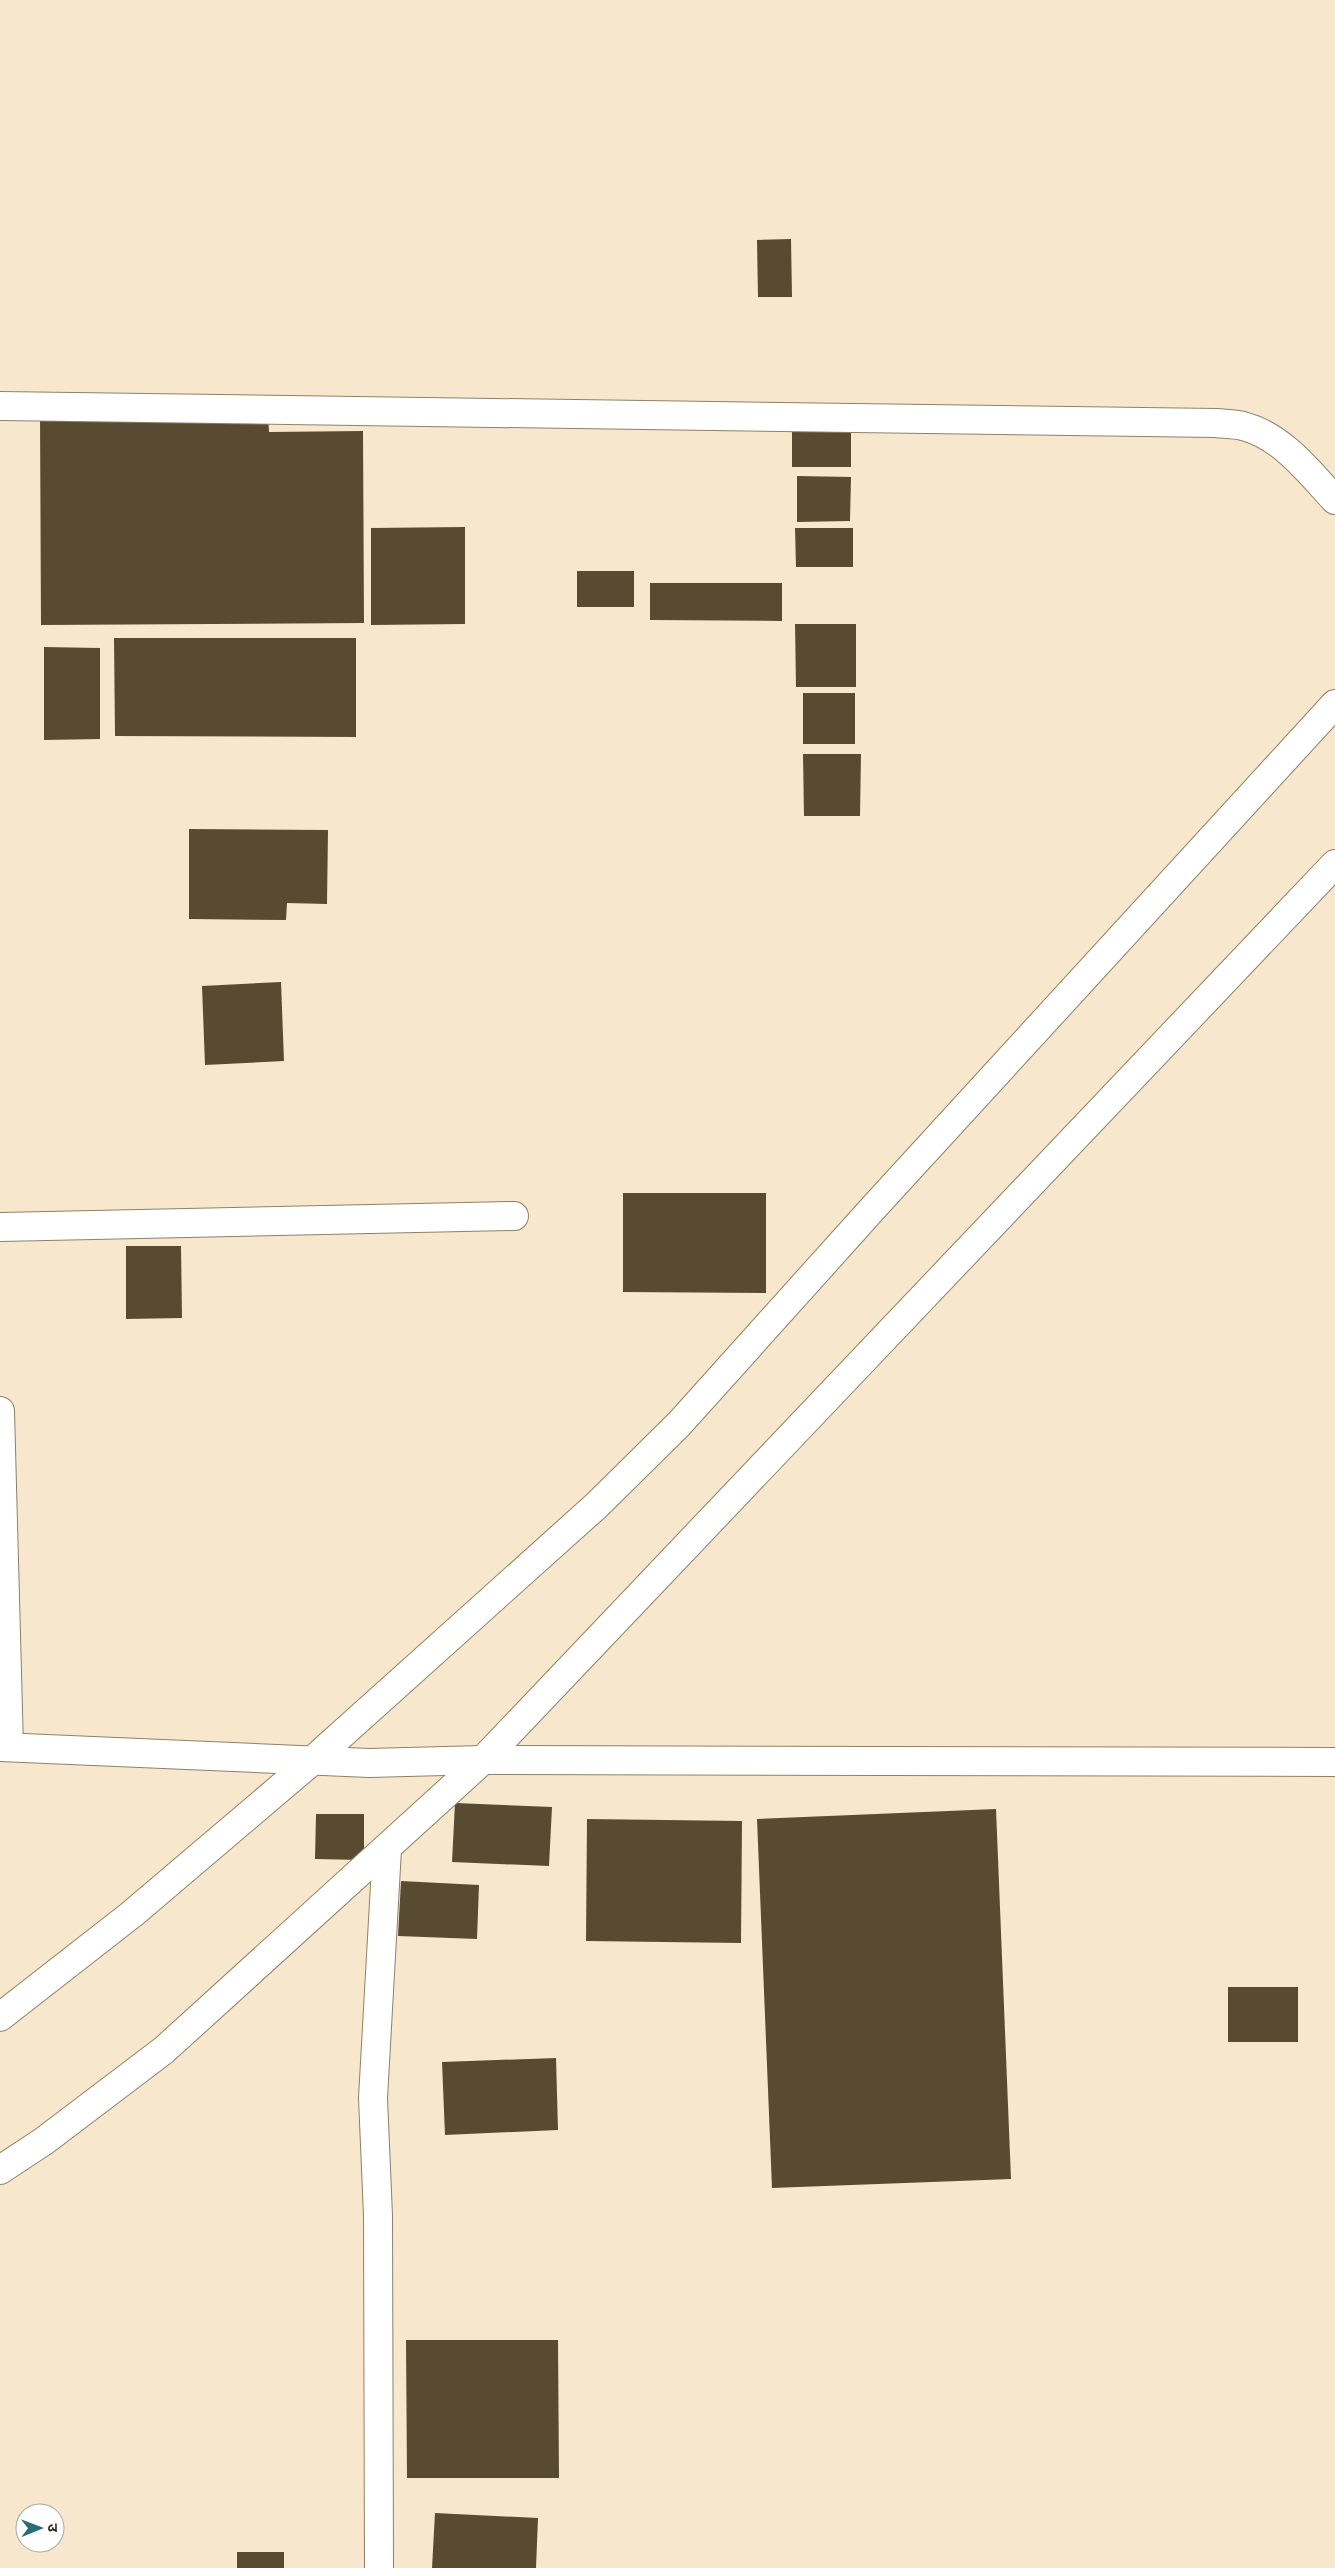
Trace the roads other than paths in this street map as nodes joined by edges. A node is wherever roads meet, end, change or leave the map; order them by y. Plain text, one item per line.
1 (0, 406) edge
2 (1335, 500) edge
3 (1335, 704) edge
4 (1335, 864) edge
5 (514, 1216) dead end
6 (0, 1227) edge
7 (0, 1410) edge
8 (5, 1747) edge
9 (312, 1760) junction
10 (483, 1760) junction
11 (1335, 1762) edge
12 (387, 1849) junction
13 (0, 2016) edge
14 (0, 2170) edge
15 (379, 2568) edge

1 - 2 street
3 - 9 street
4 - 10 street
5 - 6 street
7 - 8 street
8 - 9 street
9 - 10 street
9 - 13 street
10 - 11 street
10 - 12 street
12 - 14 street
12 - 15 street

